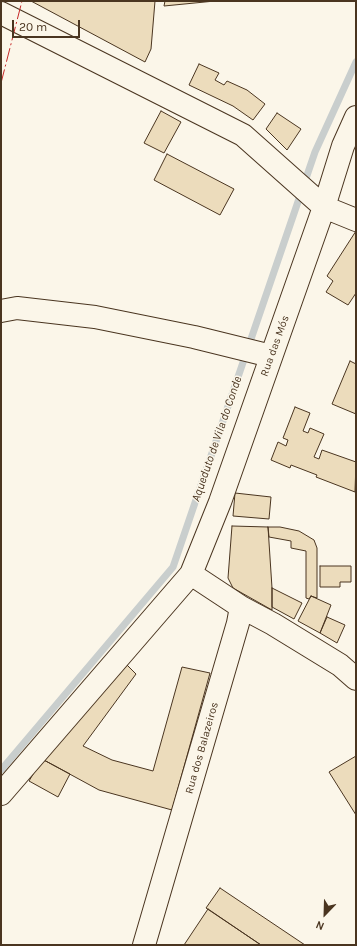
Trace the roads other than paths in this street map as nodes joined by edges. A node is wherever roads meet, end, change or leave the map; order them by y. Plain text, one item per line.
1 (1, 13) edge
2 (356, 117) edge
3 (324, 207) junction
4 (356, 220) edge
5 (1, 310) edge
6 (271, 356) junction
7 (191, 574) junction
8 (241, 607) junction
9 (356, 679) edge
10 (1, 794) edge
11 (144, 945) edge

1 - 3 street
2 - 3 street, Rua das Mós
3 - 4 street
3 - 6 street, Rua das Mós
5 - 6 street
6 - 7 street, Rua das Mós
7 - 8 street
7 - 10 street, Rua das Mós
8 - 9 street
8 - 11 street, Rua dos Balazeiros

